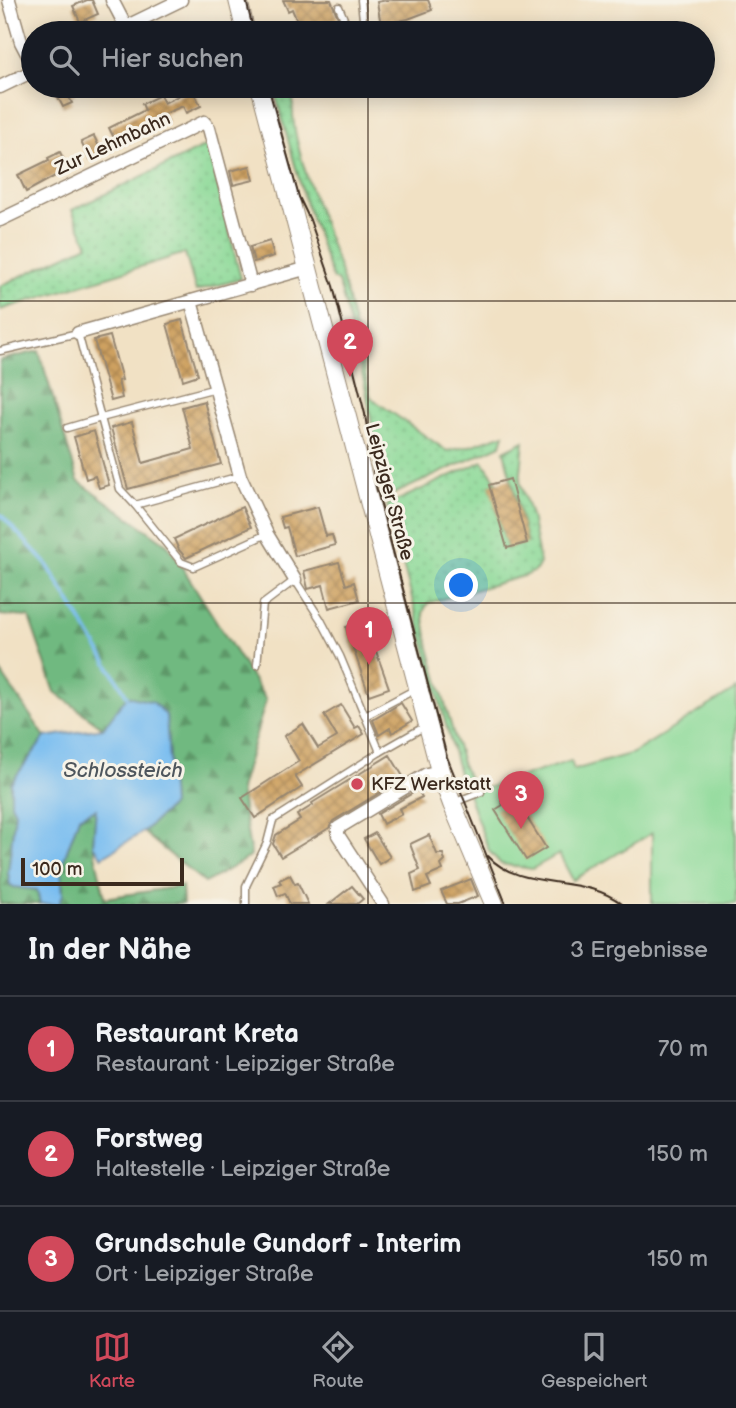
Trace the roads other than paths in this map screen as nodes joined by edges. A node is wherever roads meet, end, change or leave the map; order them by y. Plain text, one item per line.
1 (9, 0) edge
2 (112, 0) edge
3 (181, 0) edge
4 (237, 0) edge
5 (361, 0) edge
6 (339, 7) dead end
7 (123, 21) edge
8 (138, 21) edge
9 (243, 21) edge
10 (346, 21) edge
11 (363, 21) edge
12 (21, 42) edge
13 (21, 77) edge
14 (0, 87) edge
15 (263, 98) edge
16 (0, 220) edge
17 (308, 268) junction
18 (251, 285) junction
19 (191, 301) junction
20 (78, 332) junction
21 (0, 351) edge
22 (216, 388) junction
23 (101, 418) junction
24 (67, 428) dead end
25 (240, 476) junction
26 (135, 505) junction
27 (267, 534) junction
28 (295, 580) junction
29 (257, 666) dead end
30 (419, 688) junction
31 (365, 716) junction
32 (430, 727) junction
33 (380, 752) junction
34 (440, 771) junction
35 (481, 792) dead end
36 (452, 804) junction
37 (247, 904) edge
38 (383, 904) edge
39 (494, 904) edge

1 - 12 street
2 - 7 street
3 - 8 street
4 - 9 street
5 - 11 lane
6 - 10 lane
13 - 14 street
15 - 17 street, Leipziger Straße
16 - 18 street, Zur Lehmbahn
17 - 18 street
17 - 30 street, Leipziger Straße
18 - 19 street
19 - 20 street
19 - 22 street
20 - 21 lane
20 - 23 lane
22 - 23 lane
22 - 25 street
23 - 24 lane
23 - 26 lane
25 - 26 lane
25 - 27 street
26 - 27 lane
27 - 28 street
28 - 29 lane
28 - 31 lane
30 - 31 lane
30 - 32 street, Leipziger Straße
31 - 33 lane
32 - 33 lane
32 - 34 street, Leipziger Straße
33 - 37 lane
34 - 36 street, Leipziger Straße
34 - 38 street
35 - 36 lane
36 - 39 street, Leipziger Straße

